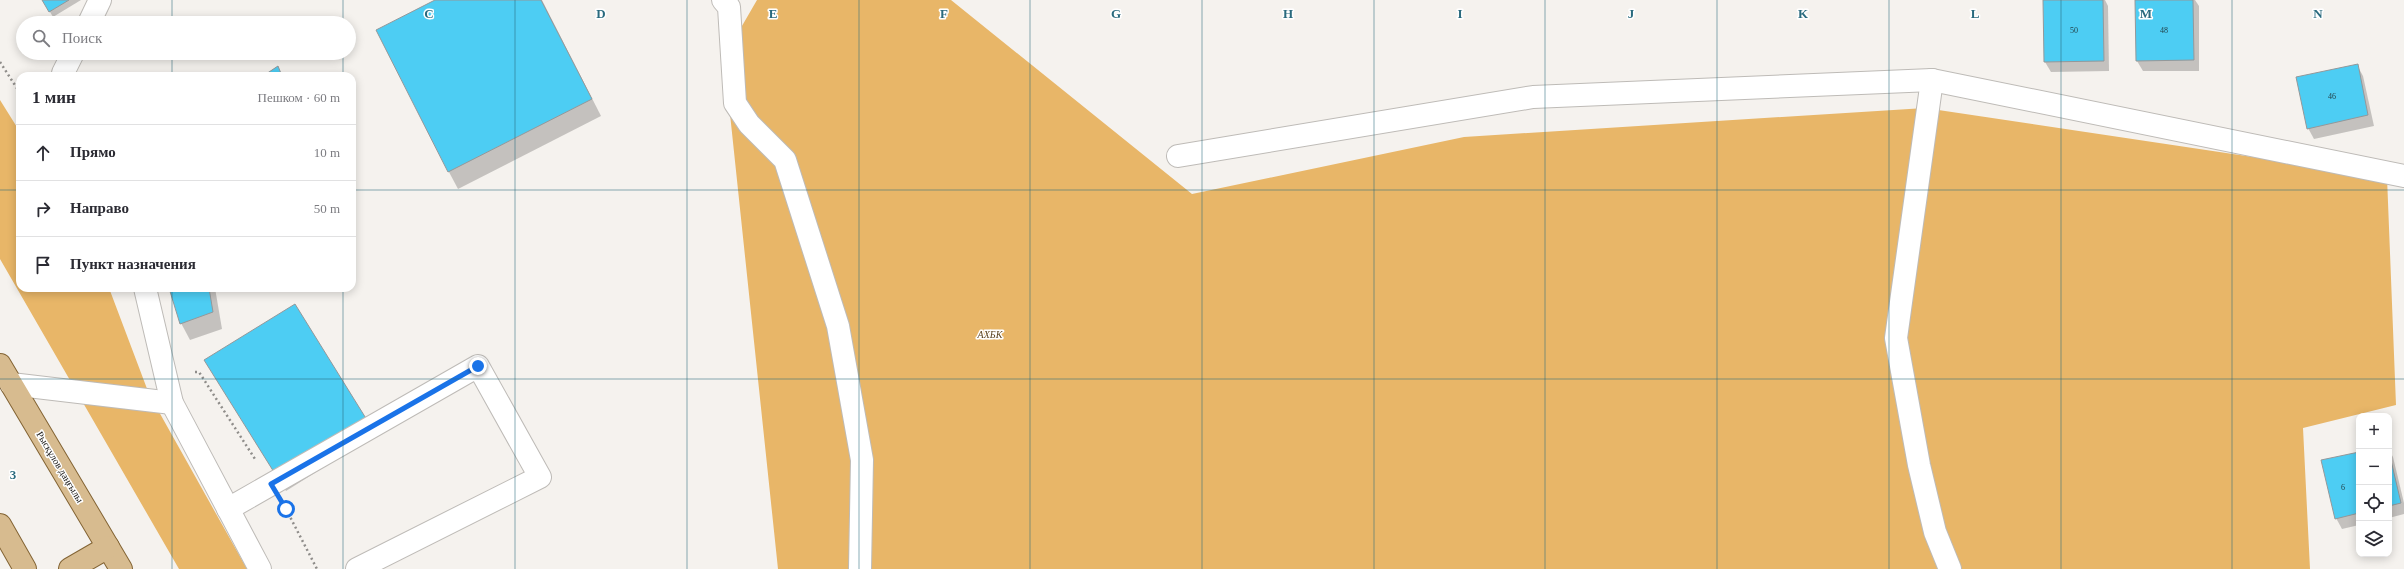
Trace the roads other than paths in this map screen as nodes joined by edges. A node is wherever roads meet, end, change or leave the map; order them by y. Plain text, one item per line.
1 (100, 0) edge
2 (723, 0) edge
3 (92, 16) edge
4 (69, 60) edge
5 (63, 72) edge
6 (1932, 80) junction
7 (1178, 156) dead end
8 (2404, 176) edge
9 (146, 292) edge
10 (0, 365) edge
11 (11, 384) junction
12 (172, 403) junction
13 (228, 509) junction
14 (0, 525) edge
15 (108, 547) junction
16 (25, 569) edge
17 (70, 569) edge
18 (120, 569) edge
19 (260, 569) edge
20 (357, 569) edge
21 (860, 569) edge
22 (1950, 569) edge

1 - 3 lane
2 - 21 lane
4 - 5 lane
6 - 7 lane
6 - 8 lane
6 - 22 lane
9 - 12 lane
10 - 11 main road, Рысқұлов даңғылы
11 - 12 lane
11 - 15 main road, Рысқұлов даңғылы
12 - 13 lane
13 - 19 lane
13 - 20 lane
14 - 16 main road
15 - 17 main road
15 - 18 main road, Рысқұлов даңғылы

